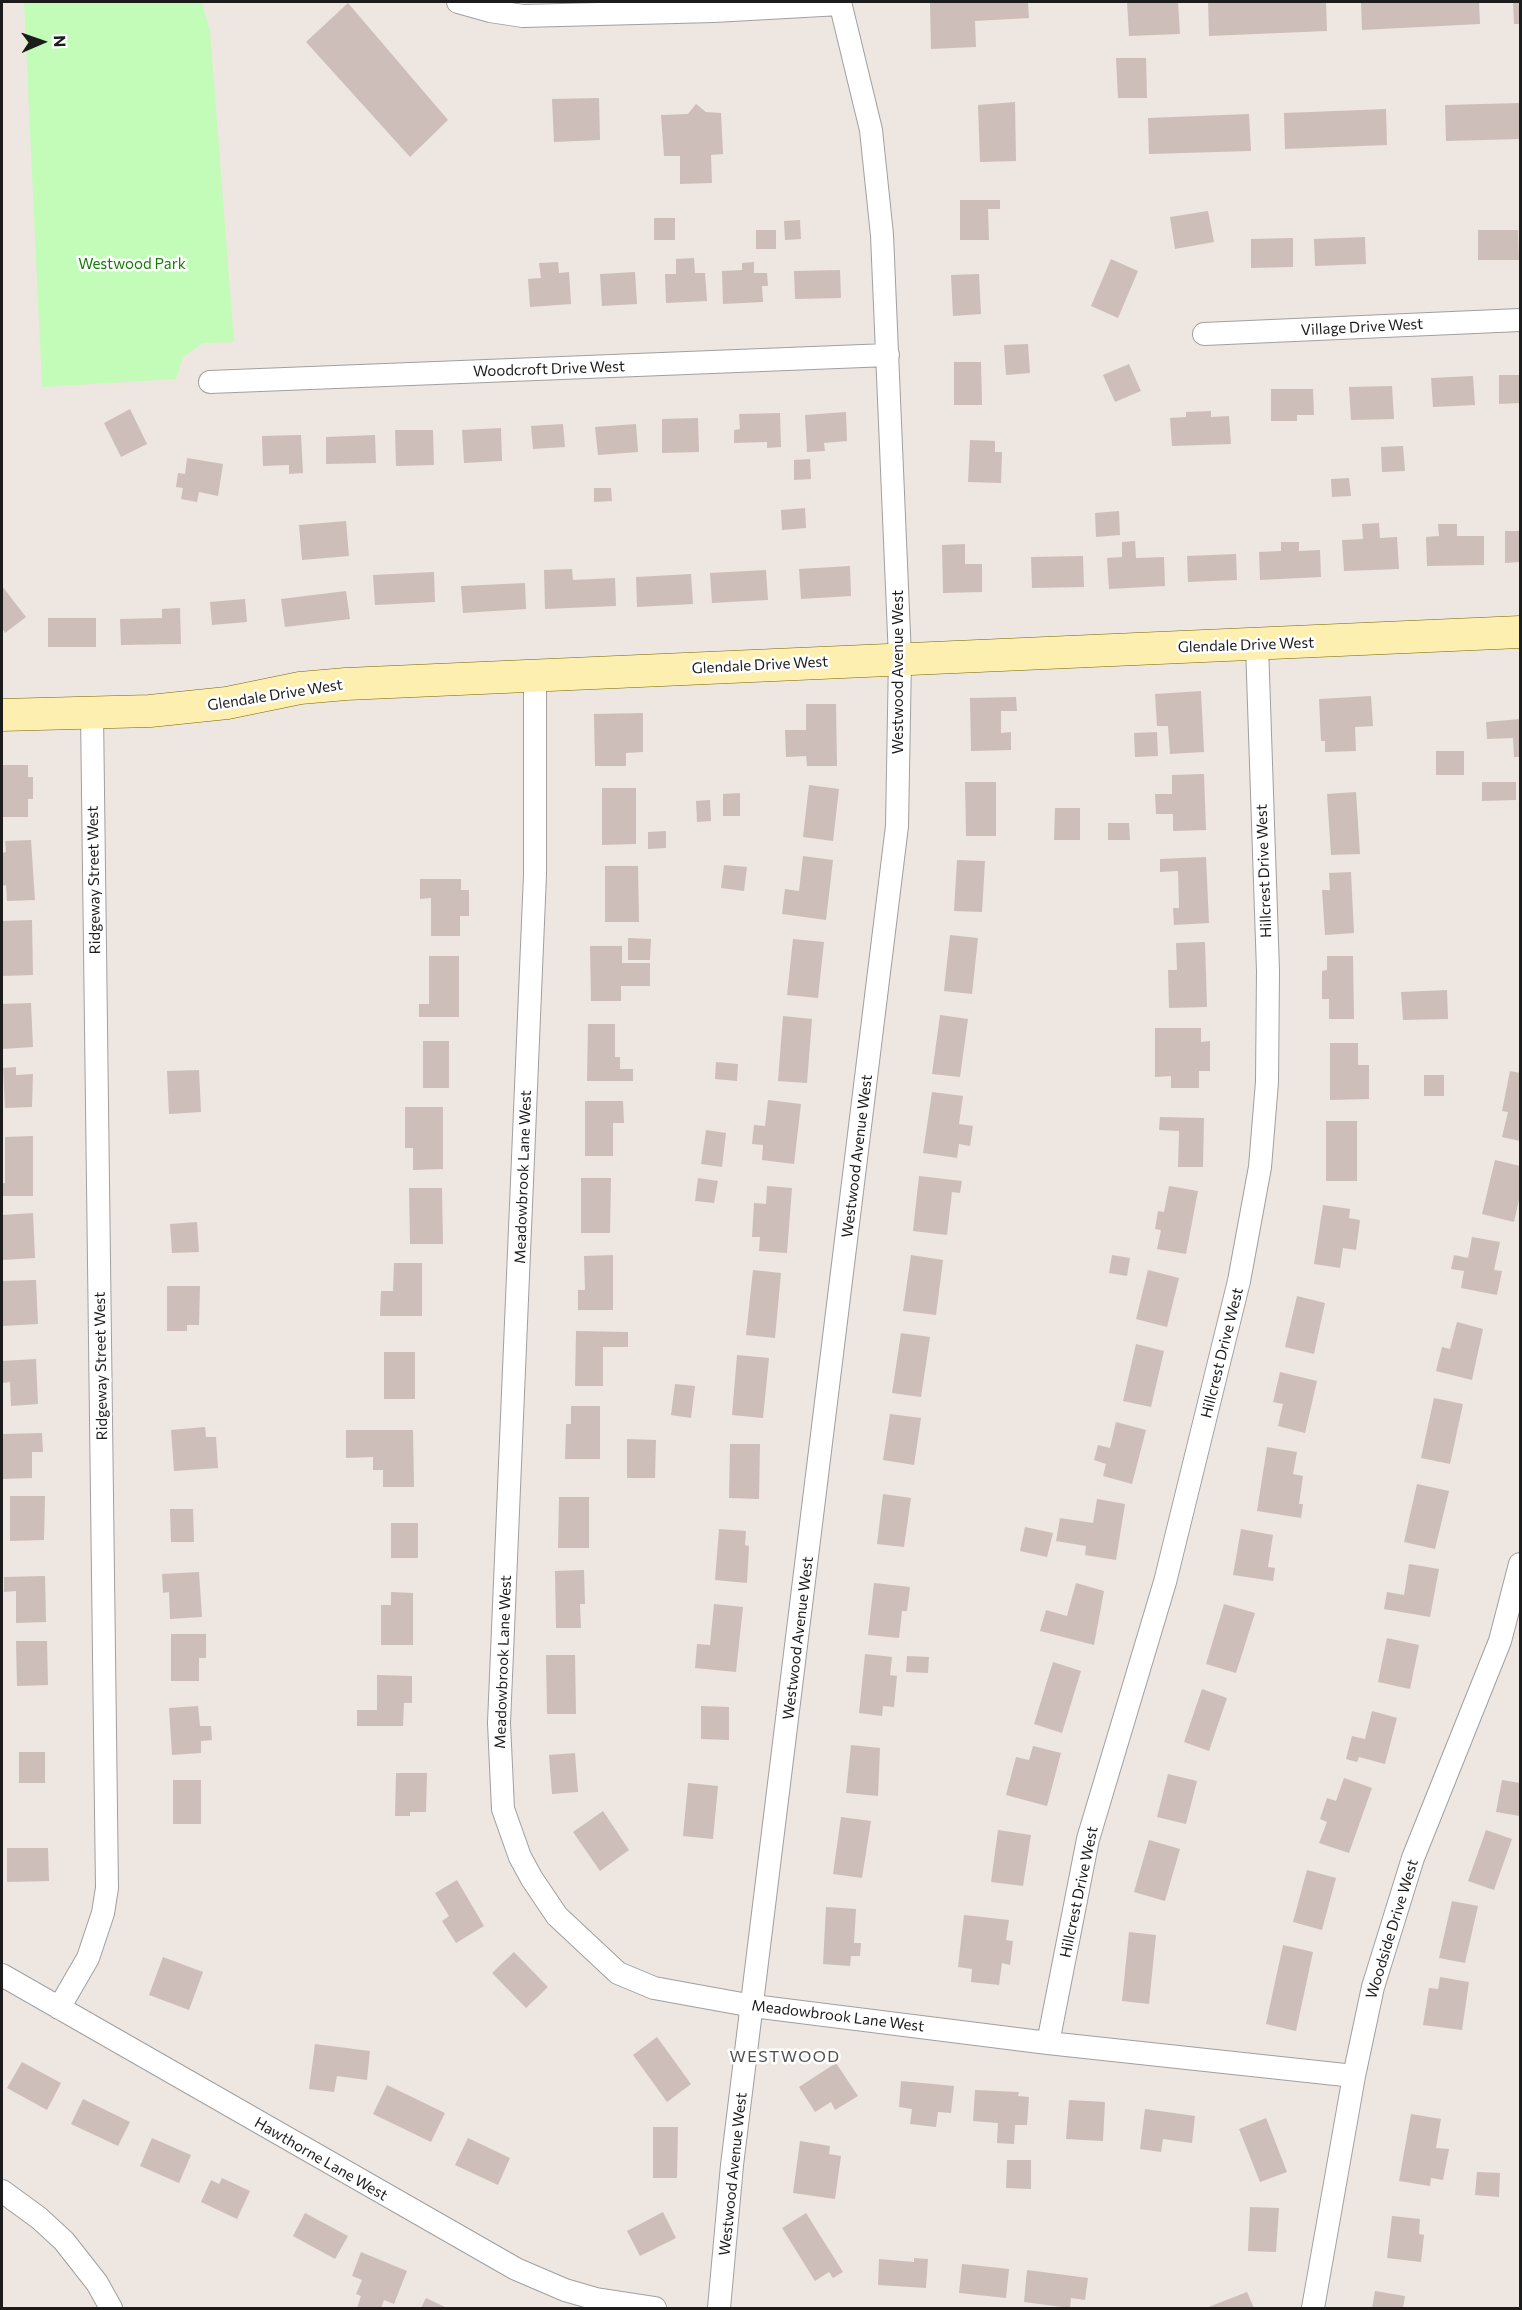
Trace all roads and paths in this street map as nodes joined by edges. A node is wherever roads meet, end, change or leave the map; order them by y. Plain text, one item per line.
1 (458, 2) edge
2 (840, 3) edge
3 (1521, 320) edge
4 (1204, 334) dead end
5 (888, 355) junction
6 (210, 382) dead end
7 (1521, 632) edge
8 (1257, 645) junction
9 (900, 658) junction
10 (535, 675) junction
11 (5, 712) edge
12 (92, 713) junction
13 (1521, 1564) edge
14 (2, 1975) edge
15 (753, 2006) junction
16 (59, 2008) junction
17 (1048, 2043) junction
18 (1354, 2076) junction
19 (2, 2191) edge
20 (111, 2308) edge
21 (655, 2308) edge
22 (719, 2308) edge
23 (1313, 2308) edge

1 - 2 street
2 - 5 street, Westwood Avenue West
3 - 4 street, Village Drive West
5 - 6 street, Woodcroft Drive West
5 - 9 street, Westwood Avenue West
7 - 8 street, Glendale Drive West
8 - 9 street, Glendale Drive West
8 - 17 street, Hillcrest Drive West
9 - 10 street, Glendale Drive West
9 - 15 street, Westwood Avenue West
10 - 12 street, Glendale Drive West
10 - 15 street, Meadowbrook Lane West
11 - 12 street, Glendale Drive West
12 - 16 street, Ridgeway Street West
13 - 18 street, Woodside Drive West
14 - 16 street, Hawthorne Lane West
15 - 17 street, Meadowbrook Lane West
15 - 22 street, Westwood Avenue West
16 - 21 street, Hawthorne Lane West
17 - 18 street, Meadowbrook Lane West
18 - 23 street, Woodside Drive West
19 - 20 street

